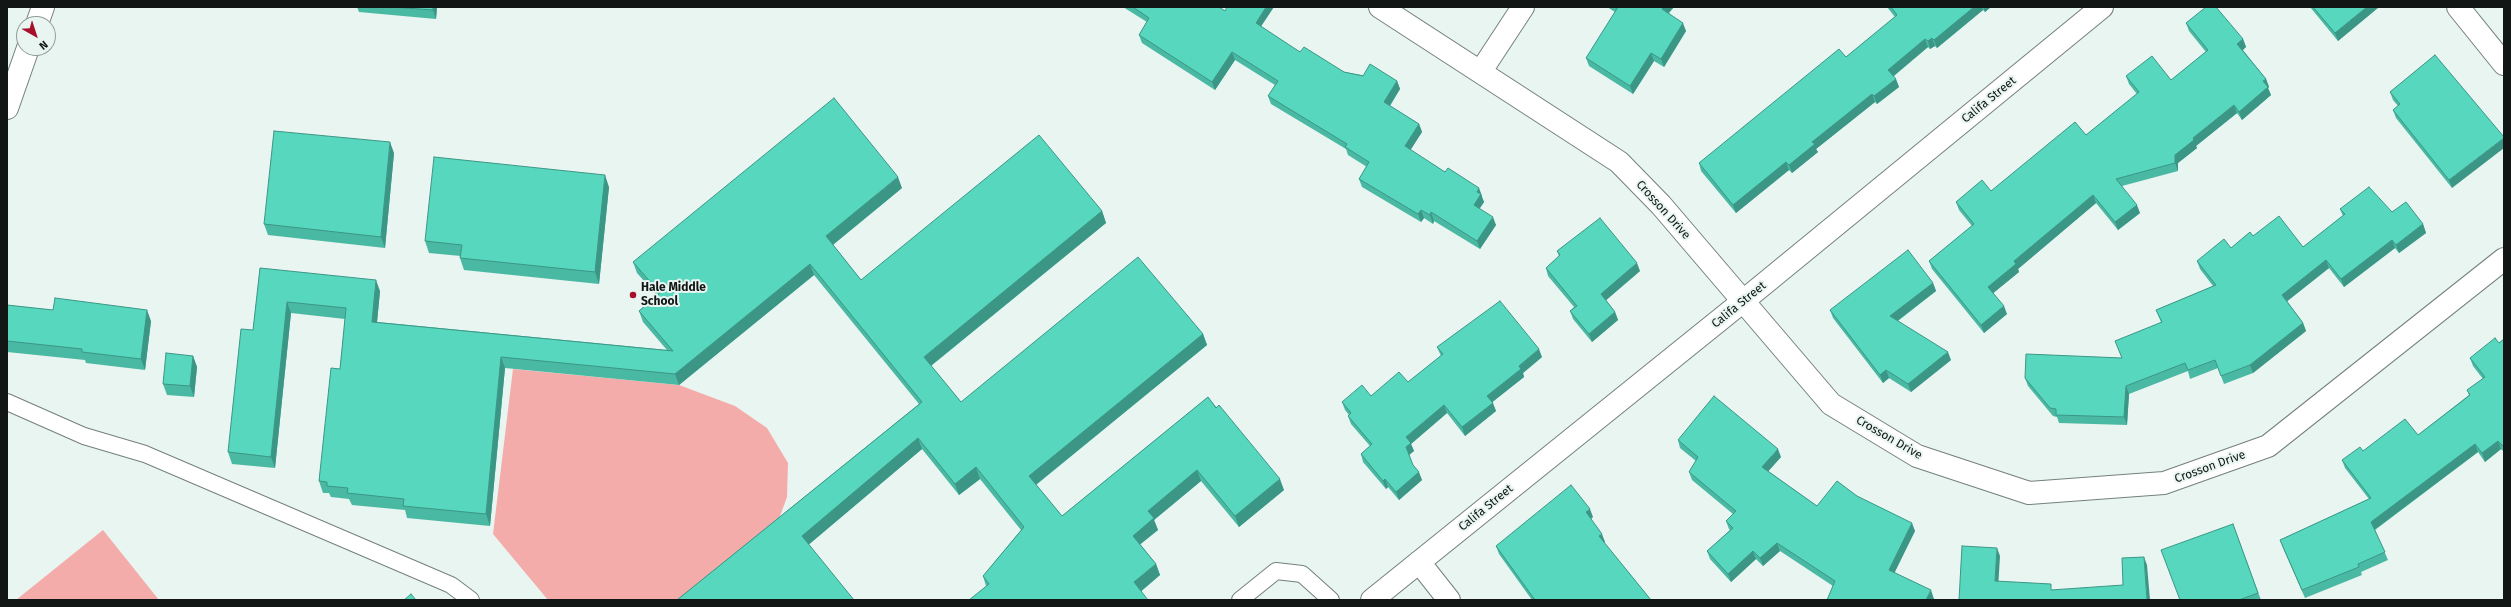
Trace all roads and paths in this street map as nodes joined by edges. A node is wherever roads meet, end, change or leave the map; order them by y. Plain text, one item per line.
1 (1380, 7) edge
2 (1523, 7) edge
3 (2102, 7) edge
4 (2458, 7) edge
5 (25, 56) edge
6 (2504, 64) edge
7 (1481, 71) junction
8 (7, 106) edge
9 (2504, 260) edge
10 (1742, 302) junction
11 (7, 402) edge
12 (1419, 562) junction
13 (471, 600) edge
14 (1240, 600) edge
15 (1331, 600) edge
16 (1372, 600) edge
17 (1449, 600) edge

1 - 7 street, Crosson Drive
2 - 7 street
3 - 10 street, Califa Street
4 - 6 street
5 - 8 street
7 - 10 street, Crosson Drive
9 - 10 street, Crosson Drive
10 - 12 street, Califa Street
11 - 13 lane
12 - 16 street, Califa Street
12 - 17 street
14 - 15 lane

